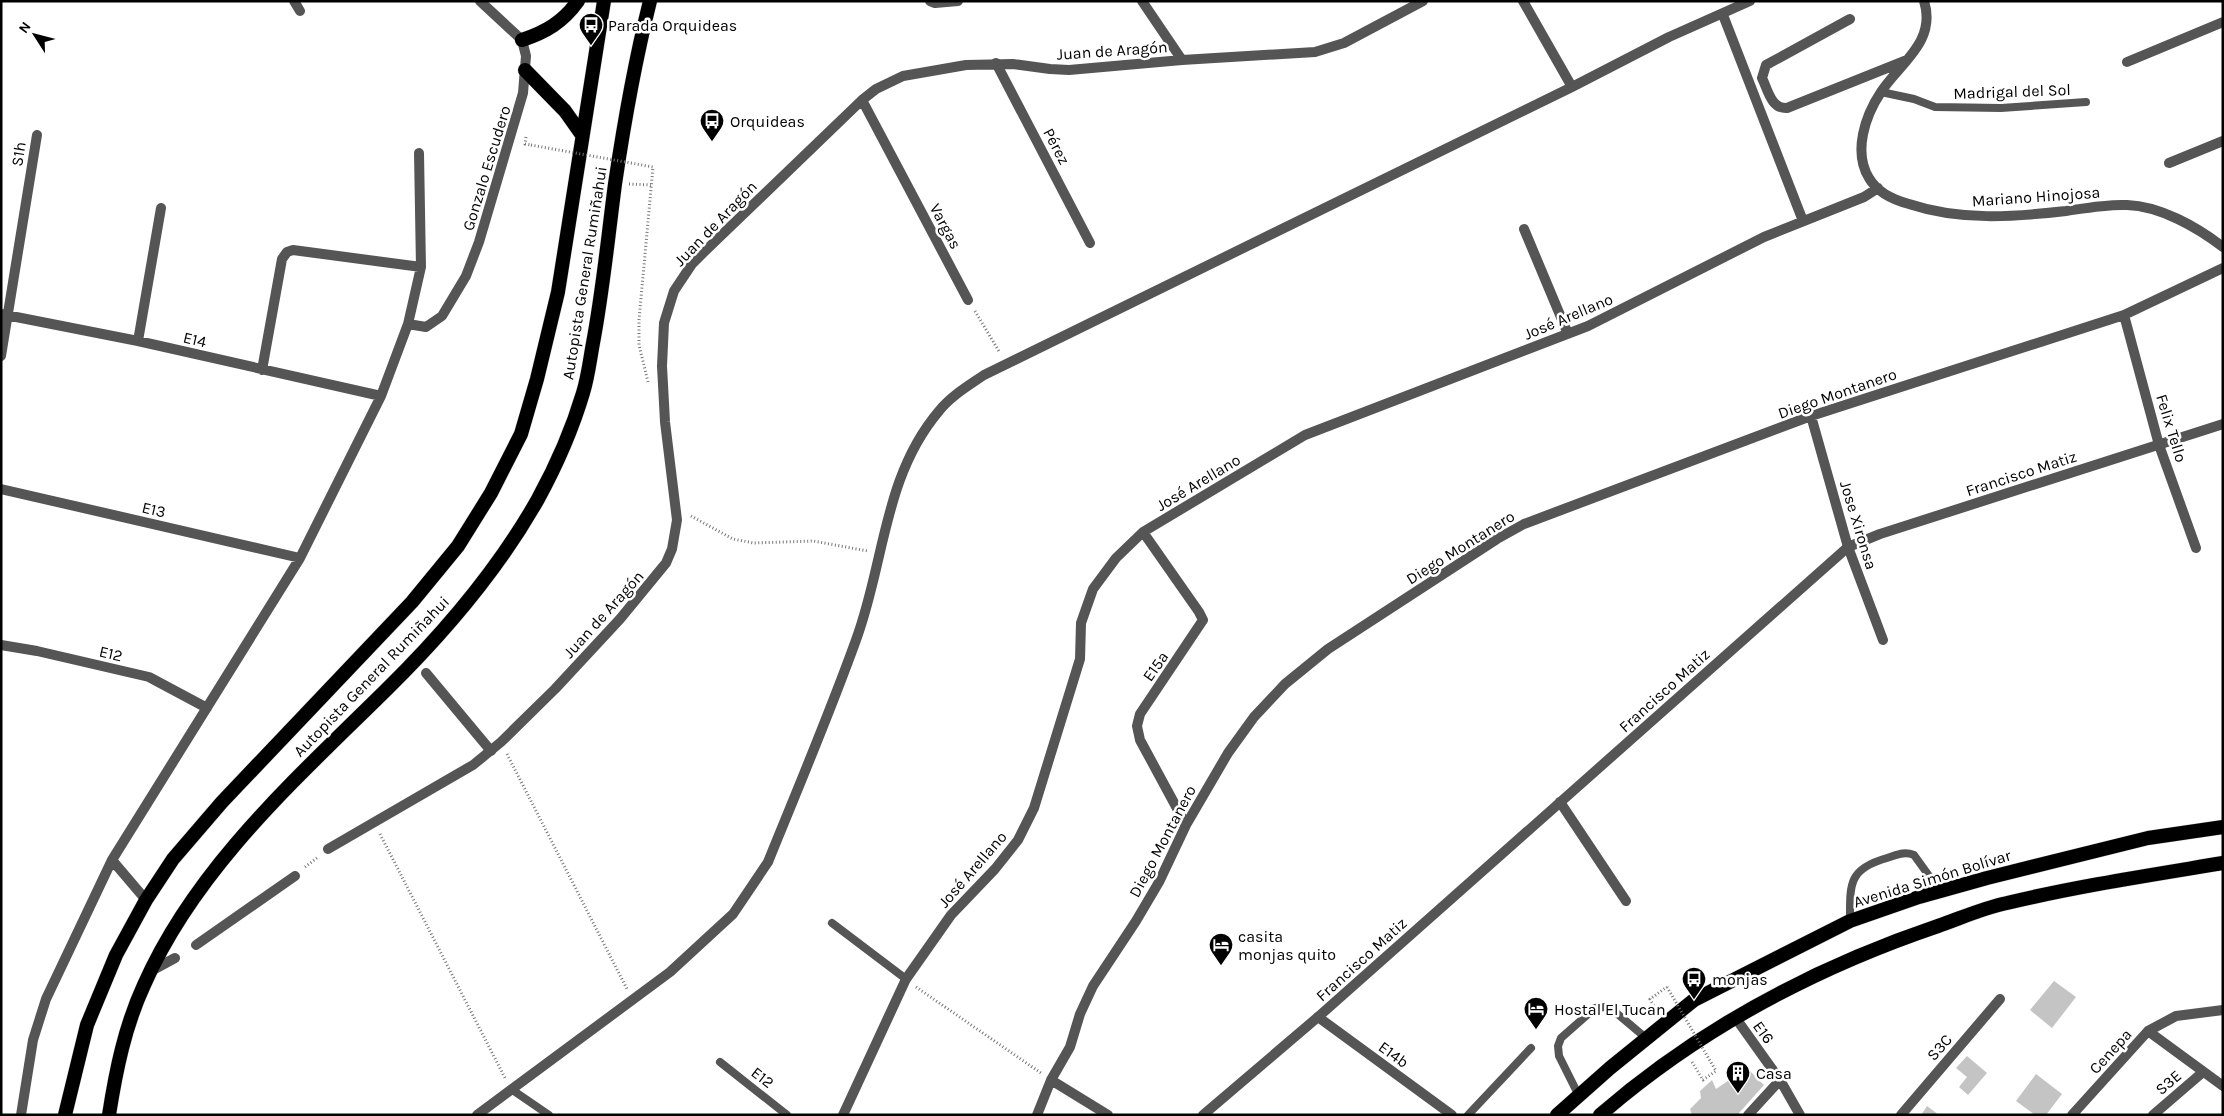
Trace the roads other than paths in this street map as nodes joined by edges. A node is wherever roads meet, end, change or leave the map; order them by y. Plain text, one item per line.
1 (294, 1) edge
2 (578, 1) edge
3 (604, 1) edge
4 (650, 1) edge
5 (930, 1) edge
6 (958, 1) edge
7 (1142, 1) edge
8 (1423, 1) edge
9 (1523, 1) edge
10 (1750, 1) edge
11 (1924, 1) edge
12 (483, 3) edge
13 (300, 12) dead end
14 (1723, 14) junction
15 (1850, 18) dead end
16 (2223, 22) edge
17 (522, 40) junction
18 (1911, 58) junction
19 (1182, 60) junction
20 (2127, 62) dead end
21 (996, 63) junction
22 (525, 70) junction
23 (1572, 87) junction
24 (1880, 92) junction
25 (862, 100) junction
26 (2086, 102) dead end
27 (37, 135) dead end
28 (582, 135) junction
29 (2223, 141) edge
30 (419, 153) dead end
31 (2169, 163) dead end
32 (1878, 188) junction
33 (161, 208) dead end
34 (1803, 221) junction
35 (1524, 229) dead end
36 (1090, 243) dead end
37 (2223, 247) edge
38 (421, 267) junction
39 (2223, 268) edge
40 (968, 300) road end
41 (4, 315) edge
42 (2124, 315) junction
43 (408, 324) junction
44 (1568, 334) junction
45 (138, 341) junction
46 (1, 356) edge
47 (262, 370) junction
48 (381, 396) junction
49 (1811, 416) junction
50 (2223, 424) edge
51 (2159, 445) junction
52 (1, 489) edge
53 (1143, 532) junction
54 (1848, 547) junction
55 (2196, 548) dead end
56 (300, 558) junction
57 (1883, 640) dead end
58 (1, 645) edge
59 (426, 673) dead end
60 (207, 708) junction
61 (491, 751) junction
62 (1560, 802) junction
63 (1186, 826) junction
64 (2223, 827) edge
65 (328, 849) road end
66 (112, 860) junction
67 (2223, 863) edge
68 (295, 876) road end
69 (1940, 891) junction
70 (146, 900) junction
71 (1626, 900) dead end
72 (1850, 921) junction
73 (832, 924) dead end
74 (196, 945) dead end
75 (175, 958) dead end
76 (151, 971) junction
77 (906, 979) junction
78 (2000, 999) dead end
79 (2223, 1010) edge
80 (1318, 1017) junction
81 (1734, 1017) junction
82 (2148, 1031) junction
83 (1646, 1038) junction
84 (1531, 1048) dead end
85 (720, 1062) dead end
86 (2202, 1072) junction
87 (1051, 1080) junction
88 (1780, 1080) junction
89 (2223, 1086) edge
90 (511, 1089) junction
91 (1579, 1096) junction
92 (20, 1115) edge
93 (65, 1115) edge
94 (109, 1115) edge
95 (476, 1115) edge
96 (549, 1115) edge
97 (787, 1115) edge
98 (843, 1115) edge
99 (1037, 1115) edge
100 (1108, 1115) edge
101 (1202, 1115) edge
102 (1452, 1115) edge
103 (1468, 1115) edge
104 (1558, 1115) edge
105 (1600, 1115) edge
106 (1748, 1115) edge
107 (1800, 1115) edge
108 (1901, 1115) edge
109 (2072, 1115) edge
110 (2154, 1115) edge

1 - 13 street
2 - 17 highway
3 - 28 highway, Autopista General Rumiñahui
4 - 76 highway, Autopista General Rumiñahui
5 - 6 street
7 - 19 street
8 - 19 street, Juan de Aragón
9 - 23 street
10 - 14 street
11 - 18 street, Mariano Hinojosa
12 - 17 street
14 - 23 street
14 - 34 street
15 - 18 street
16 - 20 street
17 - 22 street, Gonzalo Escudero
18 - 24 street, Mariano Hinojosa
19 - 21 street, Juan de Aragón
21 - 25 street, Juan de Aragón
21 - 36 street, Pérez
22 - 28 highway
22 - 43 street, Gonzalo Escudero
23 - 90 street
24 - 26 lane, Madrigal del Sol
24 - 32 street, Mariano Hinojosa
25 - 40 street, Vargas
25 - 61 street, Juan de Aragón
27 - 41 street, S1h
28 - 70 highway, Autopista General Rumiñahui
29 - 31 street
30 - 38 street
32 - 34 street, José Arellano
32 - 37 street, Mariano Hinojosa
33 - 45 street
34 - 44 street, José Arellano
35 - 44 street
38 - 43 street
38 - 47 street
39 - 42 street, Diego Montanero
41 - 45 street, E14
41 - 46 street, S1h
42 - 49 street, Diego Montanero
42 - 51 street, Felix Tello
43 - 48 street
44 - 53 street, José Arellano
45 - 47 street, E14
47 - 48 street, E14
48 - 56 street
49 - 54 street, Jose Xironsa
49 - 63 street, Diego Montanero
50 - 51 street, Francisco Matiz
51 - 54 street, Francisco Matiz
51 - 55 street, Felix Tello
52 - 56 street, E13
53 - 63 street, E15a
53 - 77 street, José Arellano
54 - 57 street, Jose Xironsa
54 - 62 street, Francisco Matiz
56 - 60 street
58 - 60 street, E12
59 - 61 street
60 - 66 street
61 - 65 street, Juan de Aragón
62 - 71 street
62 - 80 street, Francisco Matiz
63 - 87 street, Diego Montanero
64 - 69 highway, Avenida Simón Bolívar
66 - 70 street
66 - 92 street
67 - 81 highway
68 - 74 street
69 - 72 highway, Avenida Simón Bolívar
69 - 72 lane
70 - 93 highway, Autopista General Rumiñahui
72 - 83 highway, Avenida Simón Bolívar
73 - 77 lane
75 - 76 street
76 - 94 highway, Autopista General Rumiñahui
77 - 98 street, José Arellano
78 - 108 street, S3C
79 - 82 street
80 - 101 street, Francisco Matiz
80 - 102 street, E14b
81 - 88 street, E16
81 - 105 highway
82 - 86 street, Cenepa
82 - 109 street, Cenepa
83 - 91 highway, Avenida Simón Bolívar
83 - 91 lane
84 - 103 lane
85 - 97 lane, E12
86 - 89 street, Cenepa
86 - 110 street, S3E
87 - 99 street, Diego Montanero
87 - 100 street
88 - 106 street
88 - 107 street, E16
90 - 95 street
90 - 96 lane
91 - 104 highway, Avenida Simón Bolívar

